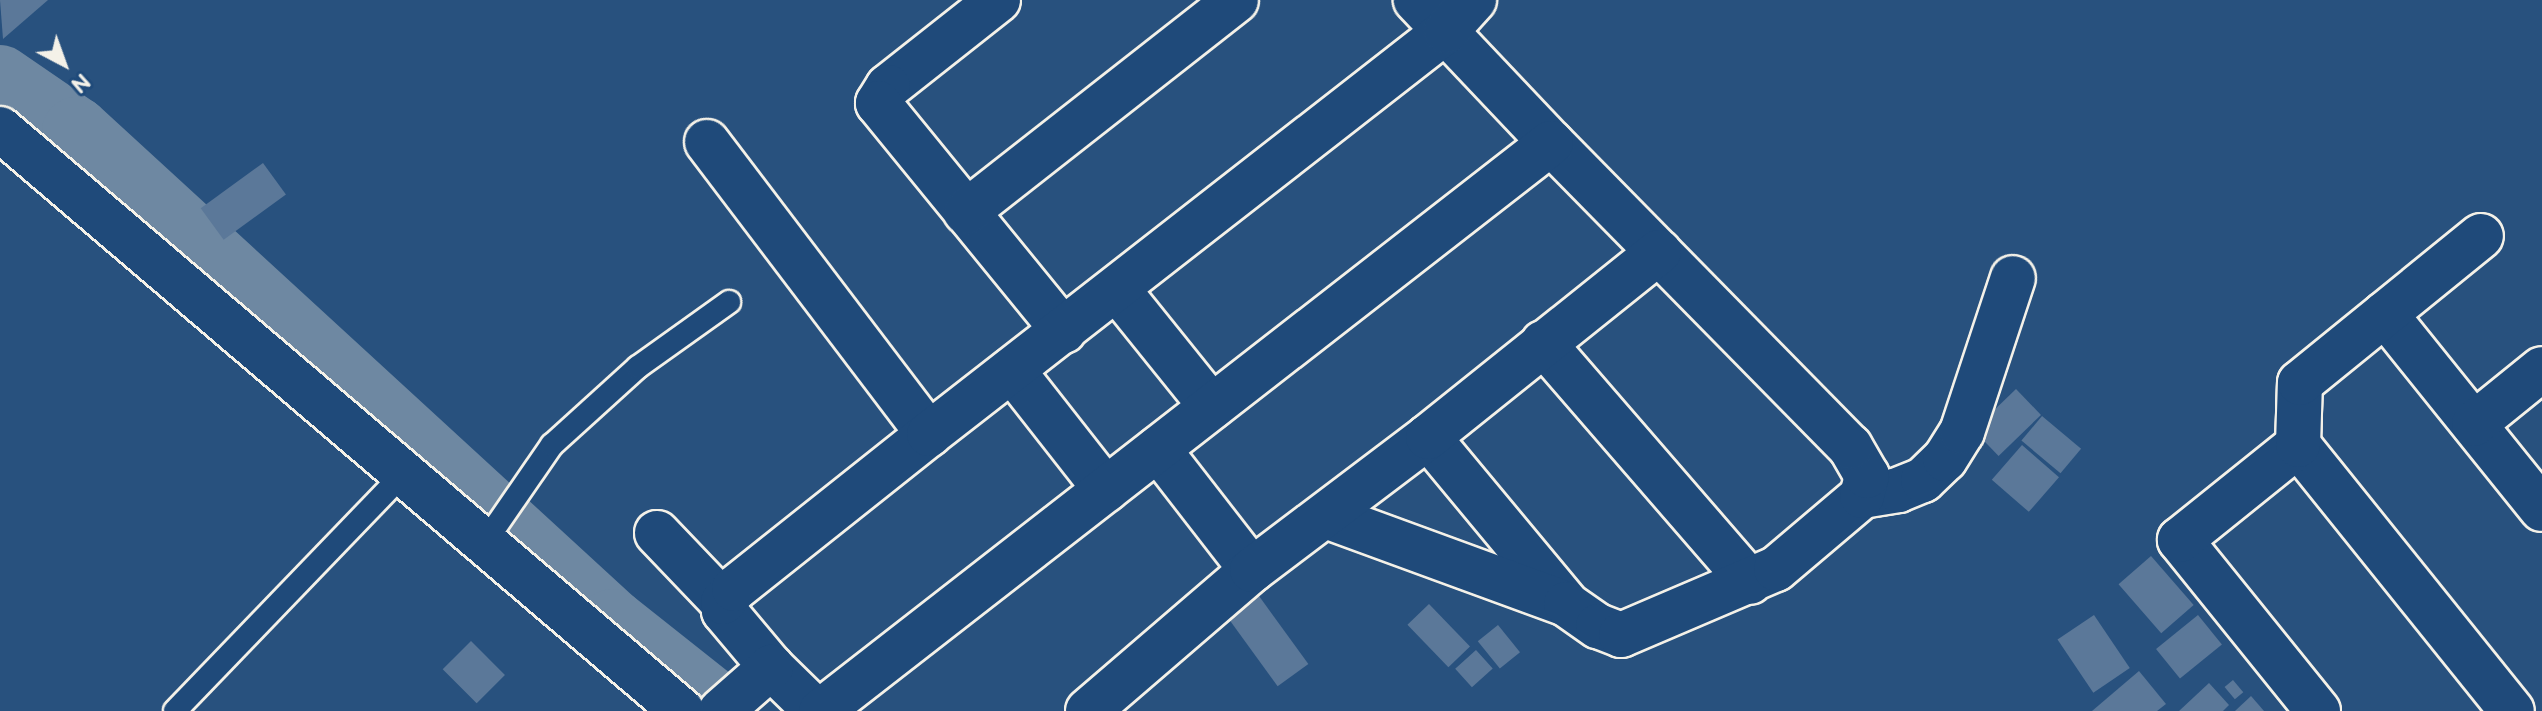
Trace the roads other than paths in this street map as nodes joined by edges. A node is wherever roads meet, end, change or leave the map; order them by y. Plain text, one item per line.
1 (998, 0) edge
2 (1236, 0) edge
3 (1416, 0) edge
4 (1460, 16) edge
5 (0, 129) edge
6 (707, 142) dead end
7 (1551, 143) junction
8 (966, 212) junction
9 (2481, 236) dead end
10 (1659, 252) junction
11 (2013, 278) dead end
12 (1117, 289) junction
13 (729, 302) dead end
14 (2385, 314) junction
15 (1064, 331) junction
16 (1543, 343) junction
17 (2542, 369) edge
18 (1012, 370) junction
19 (1212, 407) junction
20 (2474, 424) junction
21 (929, 434) junction
22 (1428, 437) junction
23 (2298, 445) junction
24 (1158, 449) junction
25 (404, 473) junction
26 (1106, 490) junction
27 (1862, 496) junction
28 (2542, 509) edge
29 (1326, 516) junction
30 (657, 533) dead end
31 (485, 542) junction
32 (1252, 570) junction
33 (1750, 582) junction
34 (723, 602) junction
35 (1566, 604) junction
36 (766, 671) junction
37 (175, 711) edge
38 (682, 711) edge
39 (721, 711) edge
40 (818, 711) edge
41 (1088, 711) edge
42 (2318, 711) edge
43 (2512, 711) edge

1 - 8 street
2 - 8 street
3 - 4 street
4 - 7 street
4 - 12 street
5 - 25 street
6 - 21 street
7 - 10 street
7 - 19 street
8 - 15 street
9 - 14 street
10 - 16 street
10 - 27 street
11 - 27 street
12 - 15 street
12 - 19 street
13 - 31 lane
14 - 20 street
14 - 23 street
15 - 18 street
16 - 22 street
16 - 33 street
17 - 20 street
18 - 21 street
18 - 26 street
19 - 24 street
20 - 28 street
21 - 34 street
22 - 29 street
22 - 35 street
23 - 42 street
23 - 43 street
24 - 26 street
24 - 32 street
25 - 31 street
25 - 37 lane
26 - 40 street
27 - 33 street
29 - 32 street
29 - 35 street
30 - 34 street
31 - 38 street
32 - 41 street
33 - 35 street
34 - 36 street
36 - 39 street
36 - 40 street

